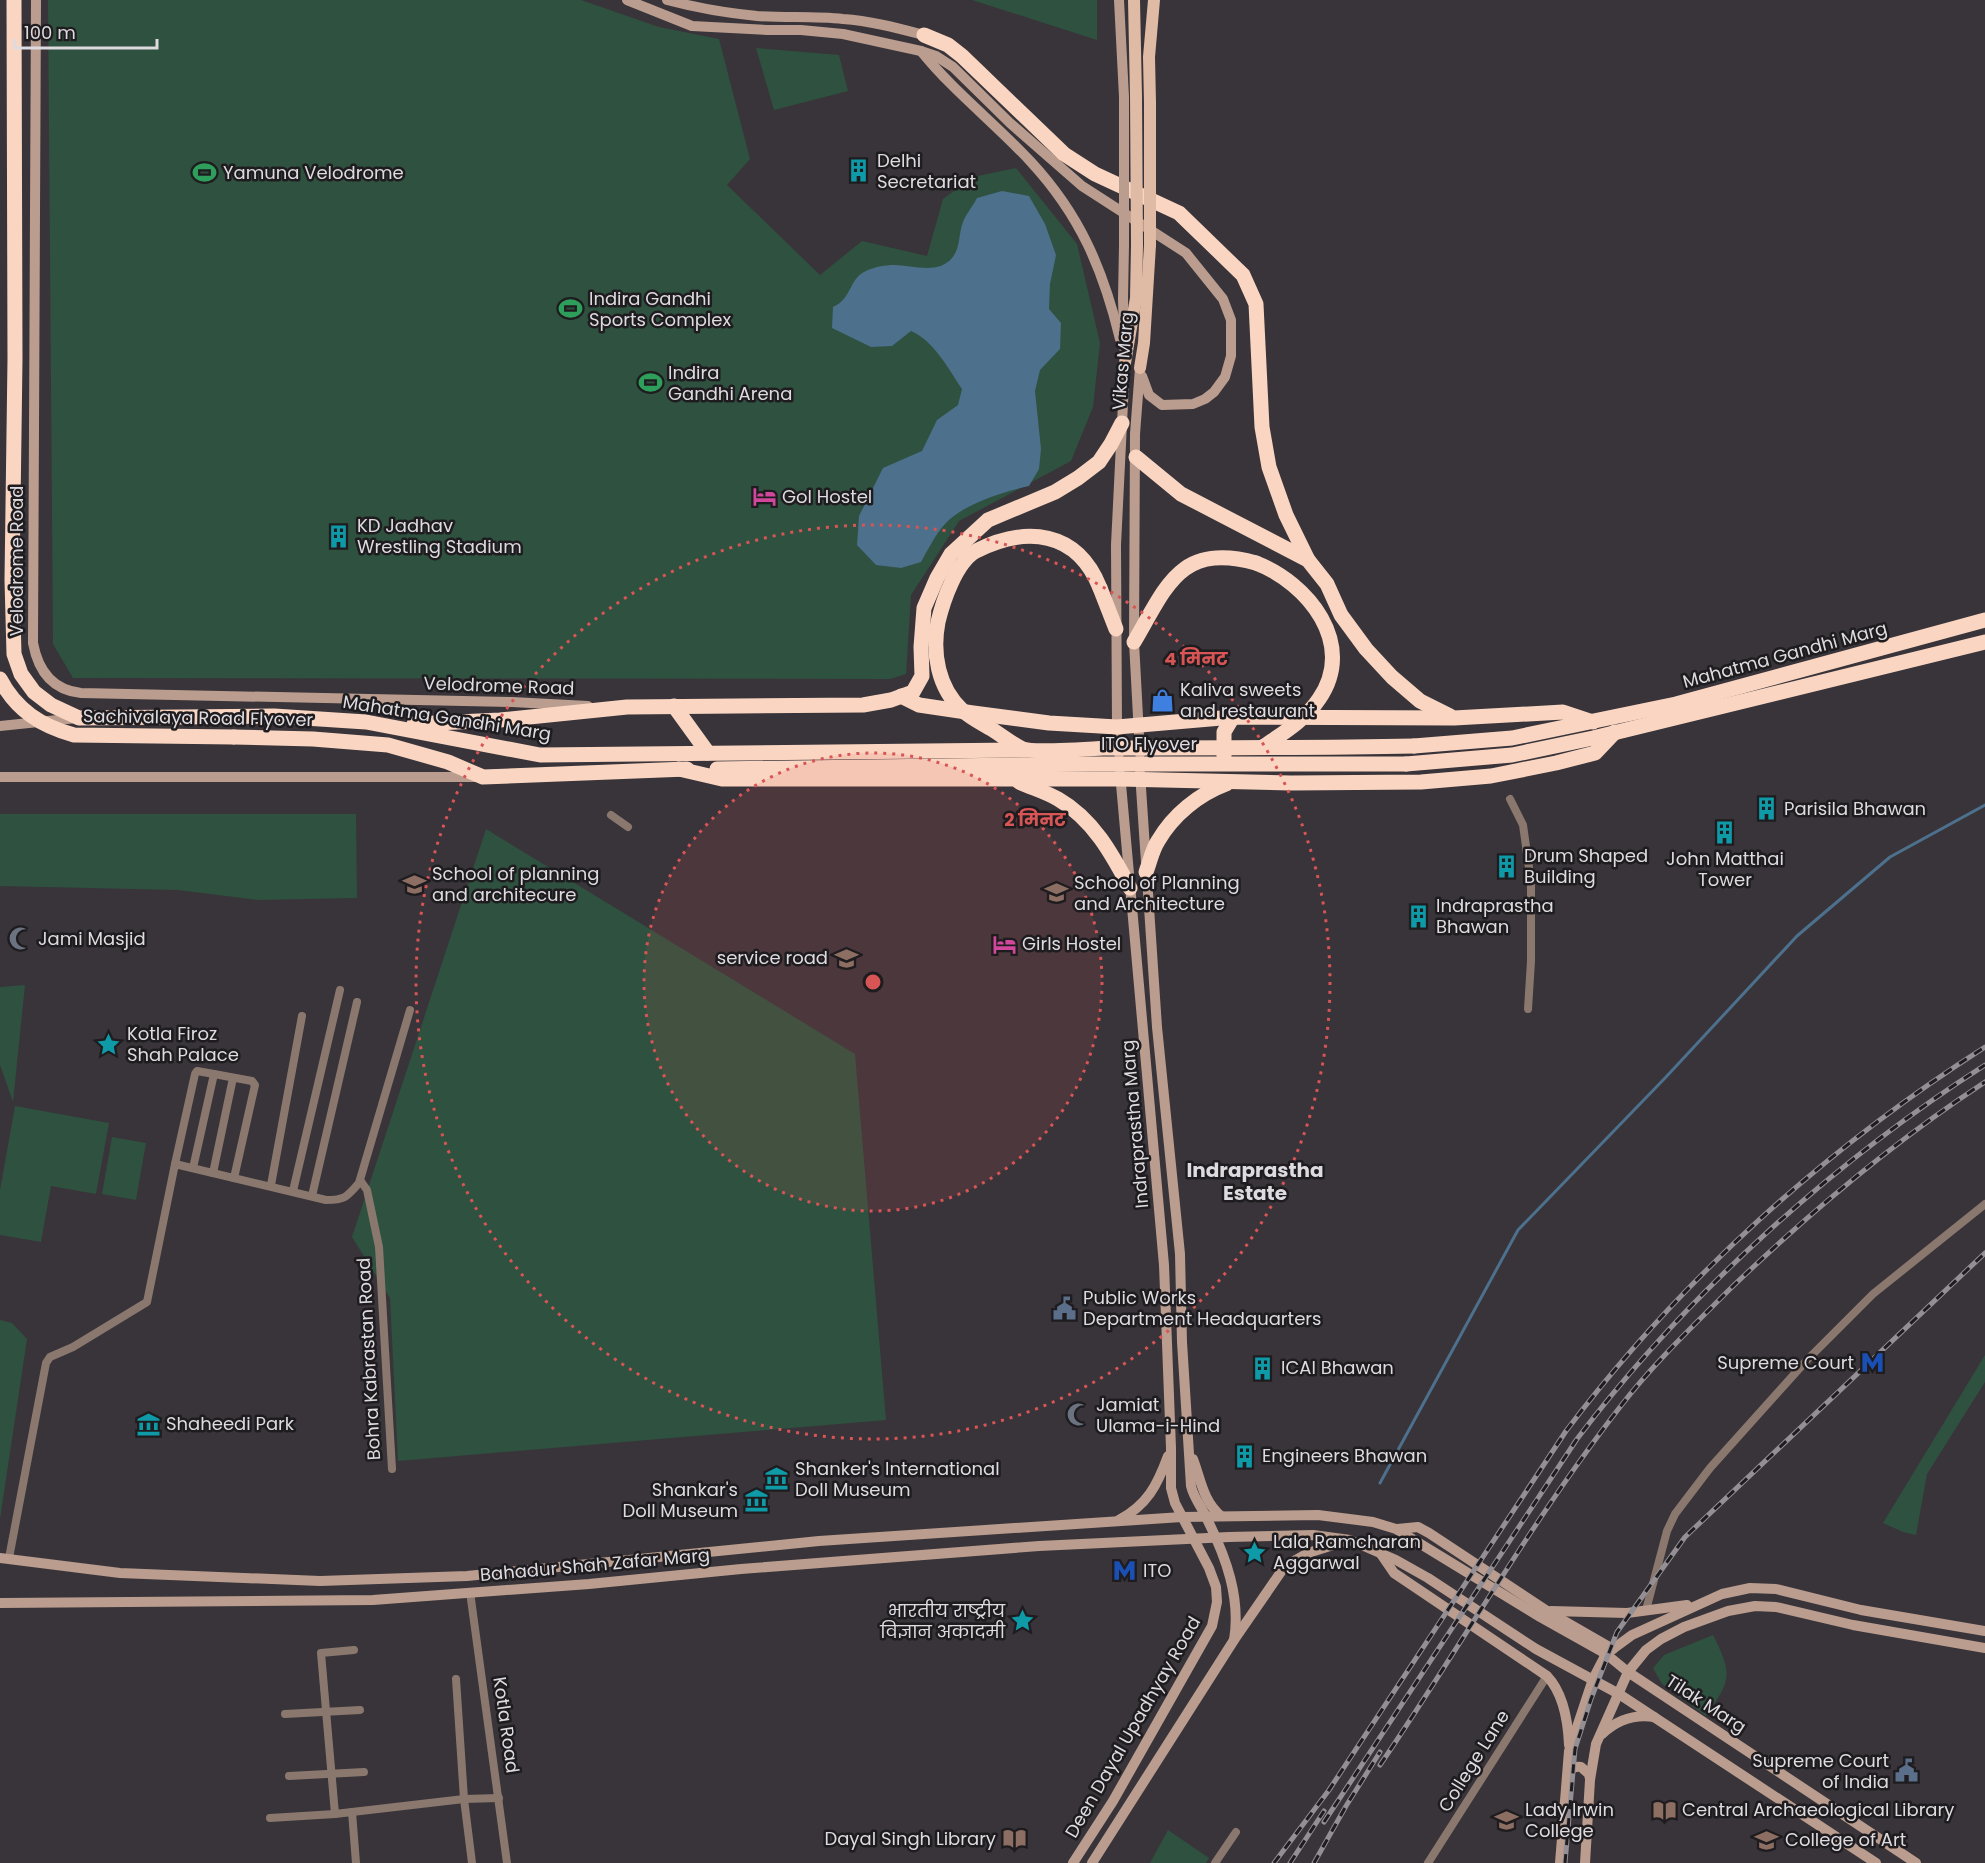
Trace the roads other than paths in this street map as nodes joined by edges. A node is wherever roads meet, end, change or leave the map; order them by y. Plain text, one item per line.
1 (14, 0) edge
2 (36, 0) edge
3 (627, 0) edge
4 (667, 0) edge
5 (1119, 0) edge
6 (1134, 0) edge
7 (1154, 0) edge
8 (704, 10) junction
9 (755, 16) junction
10 (889, 26) junction
11 (700, 28) junction
12 (755, 30) junction
13 (924, 35) joint
14 (885, 44) junction
15 (921, 51) junction
16 (1001, 103) junction
17 (988, 119) junction
18 (1130, 245) junction
19 (1125, 363) junction
20 (1140, 368) junction
21 (1122, 423) junction
22 (1136, 457) junction
23 (1308, 560) junction
24 (1985, 620) edge
25 (1116, 628) junction
26 (1134, 642) junction
27 (1985, 642) edge
28 (0, 679) edge
29 (901, 696) junction
30 (674, 706) junction
31 (627, 708) junction
32 (1233, 717) junction
33 (80, 718) junction
34 (1454, 718) junction
35 (1593, 722) junction
36 (390, 725) junction
37 (0, 726) edge
38 (1139, 726) junction
39 (1117, 727) junction
40 (1615, 732) junction
41 (1263, 747) junction
42 (1025, 750) junction
43 (713, 753) junction
44 (679, 769) junction
45 (0, 777) edge
46 (483, 777) junction
47 (1013, 779) junction
48 (1120, 779) junction
49 (1140, 780) junction
50 (1232, 782) junction
51 (1510, 799) dead end
52 (611, 815) dead end
53 (628, 827) dead end
54 (1146, 872) junction
55 (1130, 888) junction
56 (339, 990) dead end
57 (357, 1002) dead end
58 (1528, 1009) dead end
59 (410, 1010) dead end
60 (302, 1016) dead end
61 (214, 1074) junction
62 (233, 1078) junction
63 (175, 1164) junction
64 (193, 1168) junction
65 (213, 1173) junction
66 (234, 1178) junction
67 (360, 1180) junction
68 (271, 1185) junction
69 (293, 1191) junction
70 (312, 1196) junction
71 (1985, 1204) edge
72 (1172, 1448) junction
73 (1189, 1449) junction
74 (392, 1469) dead end
75 (1206, 1516) junction
76 (1221, 1516) junction
77 (1182, 1517) junction
78 (1116, 1522) junction
79 (1396, 1529) junction
80 (1216, 1537) junction
81 (1192, 1538) junction
82 (1350, 1540) junction
83 (1380, 1553) junction
84 (4, 1558) edge
85 (470, 1592) junction
86 (1722, 1594) junction
87 (0, 1603) edge
88 (1697, 1605) junction
89 (1646, 1610) junction
90 (1547, 1611) junction
91 (1726, 1612) junction
92 (1985, 1631) edge
93 (1234, 1640) junction
94 (1536, 1648) junction
95 (1985, 1648) edge
96 (354, 1650) dead end
97 (1609, 1651) junction
98 (1528, 1662) junction
99 (1628, 1672) junction
100 (1547, 1676) junction
101 (456, 1679) dead end
102 (1593, 1679) junction
103 (1619, 1694) junction
104 (360, 1710) dead end
105 (325, 1712) junction
106 (285, 1714) dead end
107 (1654, 1718) junction
108 (1598, 1738) junction
109 (1569, 1751) junction
110 (364, 1772) dead end
111 (332, 1774) junction
112 (289, 1776) dead end
113 (1567, 1777) junction
114 (1590, 1780) junction
115 (498, 1797) junction
116 (464, 1799) junction
117 (352, 1812) junction
118 (335, 1814) junction
119 (270, 1818) dead end
120 (1236, 1832) dead end
121 (356, 1863) edge
122 (472, 1863) edge
123 (507, 1863) edge
124 (1073, 1863) edge
125 (1092, 1863) edge
126 (1215, 1863) edge
127 (1428, 1863) edge
128 (1560, 1863) edge
129 (1585, 1863) edge
130 (1876, 1863) edge
131 (1916, 1863) edge

1 - 33 highway, Sachivalaya Road Flyover
2 - 31 main road, Velodrome Road
3 - 11 main road
4 - 8 main road
5 - 18 main road, Vikas Marg, bridge
6 - 18 main road, Vikas Marg, bridge
7 - 20 main road, Vikas Marg, bridge
8 - 9 main road
8 - 11 main road
9 - 10 main road
9 - 12 main road
10 - 13 main road
10 - 14 main road
11 - 12 main road
12 - 14 main road
13 - 16 highway
14 - 15 main road
15 - 16 main road
15 - 17 main road
16 - 17 main road
16 - 20 main road
16 - 23 highway
17 - 19 main road
18 - 19 main road, Vikas Marg
19 - 21 main road, Vikas Marg
20 - 22 main road, Vikas Marg
21 - 25 main road, Vikas Marg
21 - 29 highway
22 - 23 highway
22 - 26 main road, Vikas Marg
23 - 34 highway
24 - 35 highway, Mahatma Gandhi Marg
25 - 39 main road, Vikas Marg
25 - 42 highway, bridge
26 - 38 main road, Vikas Marg
26 - 41 highway, bridge
27 - 40 highway, Mahatma Gandhi Marg
28 - 46 highway, Sachivalaya Road Flyover, bridge
29 - 30 highway
29 - 39 highway
30 - 31 highway
30 - 43 highway
31 - 36 highway
32 - 34 highway
32 - 38 highway
32 - 50 highway
33 - 36 highway, Mahatma Gandhi Marg
33 - 37 main road, Mahatma Gandhi Marg
34 - 35 highway
35 - 41 highway, ITO Flyover, bridge
36 - 43 highway, Mahatma Gandhi Marg
38 - 39 highway
38 - 49 main road, Vikas Marg
39 - 48 main road, Indraprastha Marg
40 - 44 highway, ITO Flyover, bridge
40 - 50 highway
41 - 42 highway, ITO Flyover, bridge
42 - 43 highway, ITO Flyover
44 - 46 highway
44 - 47 highway
45 - 46 main road
47 - 48 highway
47 - 55 highway
48 - 49 highway
48 - 55 main road, Indraprastha Marg
49 - 50 highway
49 - 54 main road, Indraprastha Marg
50 - 54 highway
51 - 58 street
52 - 53 street
54 - 73 main road, Indraprastha Marg
55 - 72 main road, Indraprastha Marg
56 - 69 street
57 - 70 street
59 - 67 street
60 - 68 street
61 - 62 street
61 - 63 street
61 - 64 street
62 - 65 street
62 - 66 street
63 - 64 street
63 - 84 street
64 - 65 street
65 - 66 street
66 - 68 street
67 - 70 street
67 - 74 street, Bohra Kabrastan Road
68 - 69 street
69 - 70 street
71 - 89 street
72 - 77 main road, Indraprastha Marg
72 - 78 main road
73 - 75 main road, Indraprastha Marg
73 - 76 main road
75 - 76 main road
75 - 77 main road, Bahadur Shah Zafar Marg
75 - 80 main road, Indraprastha Marg
76 - 79 main road
77 - 78 main road, Bahadur Shah Zafar Marg
77 - 81 main road, Deen Dayal Upadhyay Road
78 - 84 main road, Bahadur Shah Zafar Marg
79 - 90 main road
79 - 97 main road
80 - 81 main road, Bahadur Shah Zafar Marg
80 - 82 main road
80 - 93 main road, Indraprastha Marg
81 - 85 main road, Bahadur Shah Zafar Marg
81 - 124 main road, Deen Dayal Upadhyay Road
82 - 83 main road
82 - 93 main road, Deen Dayal Upadhyay Road
83 - 94 main road
83 - 98 main road
85 - 87 main road, Bahadur Shah Zafar Marg
85 - 115 street, Kotla Road
86 - 88 main road
86 - 91 main road
86 - 92 main road
88 - 89 main road
88 - 97 main road
89 - 90 main road
90 - 97 main road
91 - 95 main road
91 - 99 main road
93 - 125 main road, Deen Dayal Upadhyay Road
94 - 98 main road
94 - 102 main road
96 - 105 street
97 - 99 main road, Tilak Marg
97 - 102 main road
98 - 100 main road
99 - 103 main road
99 - 131 main road, Tilak Marg
100 - 109 main road
100 - 127 street, College Lane
101 - 116 street
102 - 103 main road
102 - 109 main road
103 - 107 main road
103 - 108 main road
104 - 105 street
105 - 106 street
105 - 111 street
107 - 108 main road
107 - 130 main road
108 - 114 main road
109 - 113 main road
110 - 111 street
111 - 112 street
111 - 118 street
113 - 114 main road
113 - 128 main road
114 - 129 main road
115 - 116 street
115 - 123 street, Kotla Road
116 - 117 street
116 - 122 street
117 - 118 street
117 - 121 street
118 - 119 street
120 - 126 street

